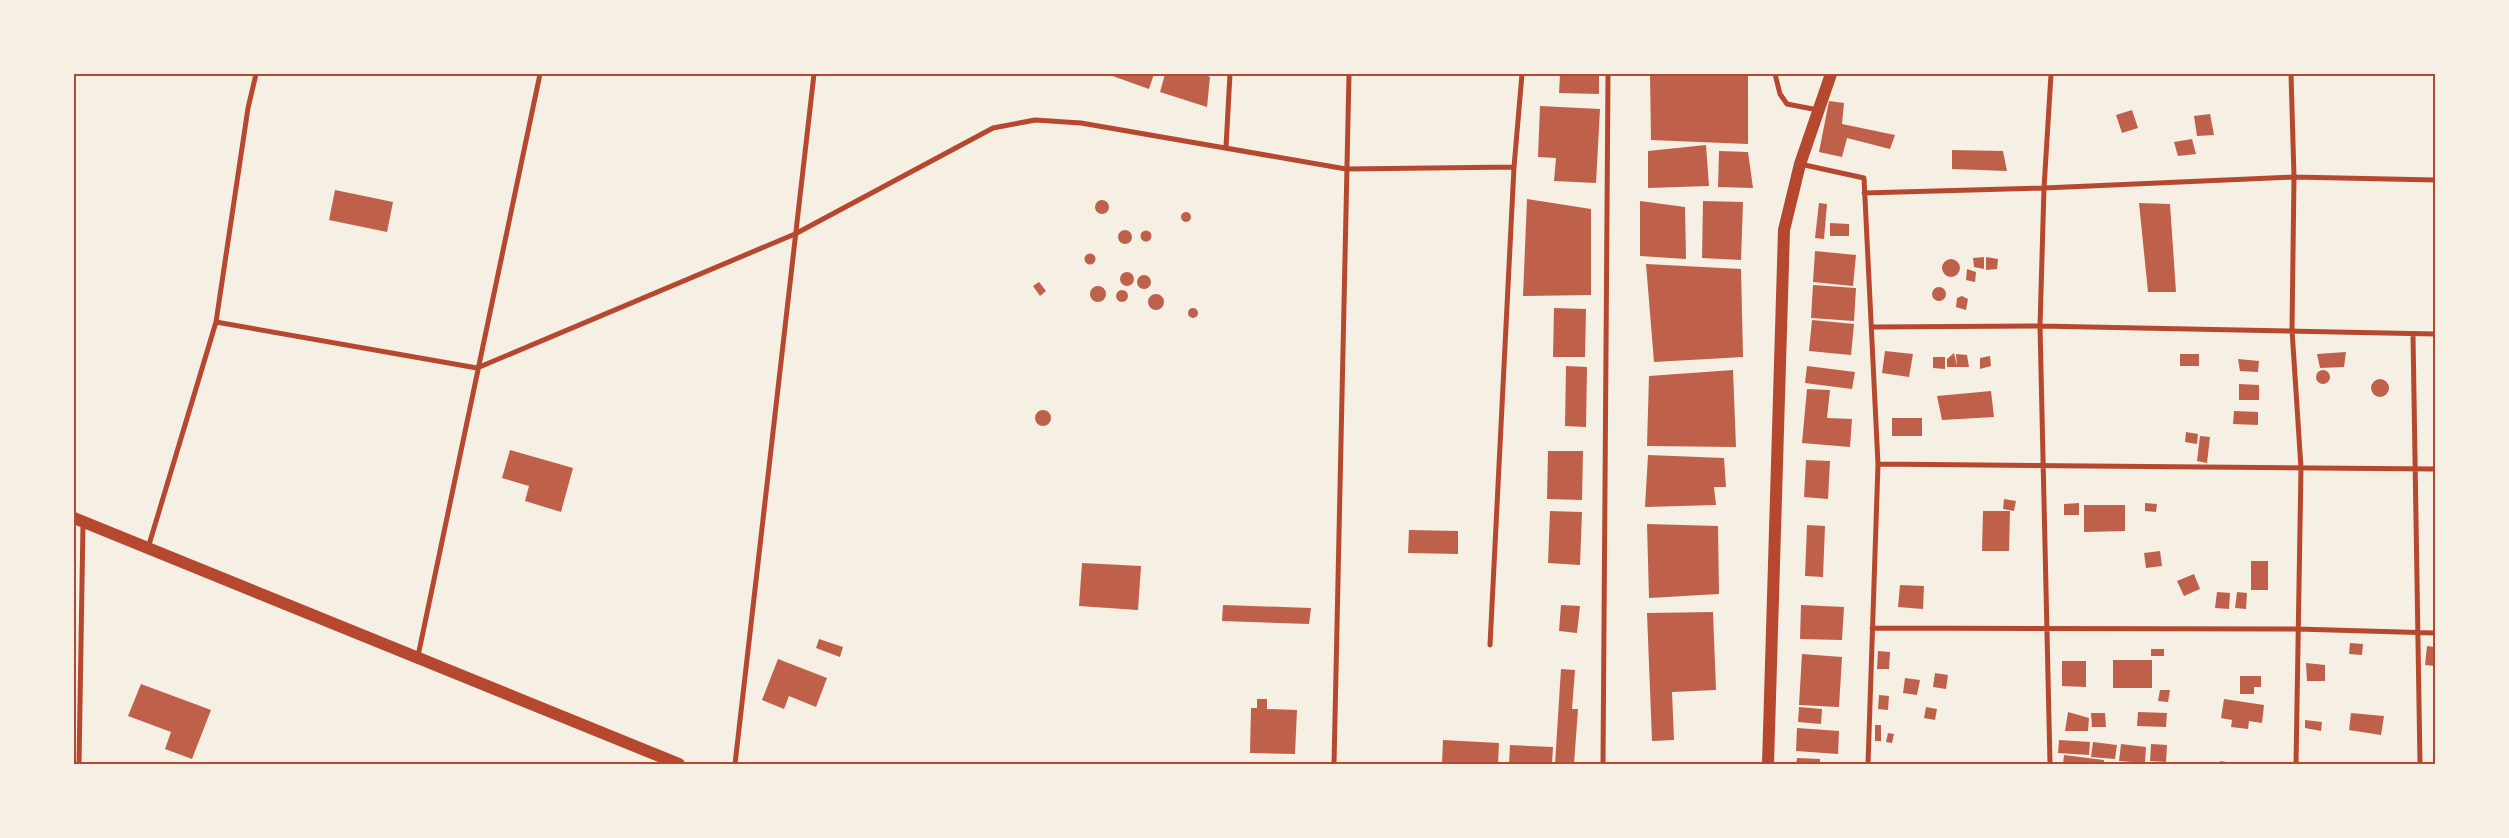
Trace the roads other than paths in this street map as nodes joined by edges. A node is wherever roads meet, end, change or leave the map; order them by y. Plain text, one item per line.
1 (256, 74) edge
2 (540, 74) edge
3 (814, 74) edge
4 (1230, 74) edge
5 (1349, 74) edge
6 (1522, 74) edge
7 (1608, 74) edge
8 (1775, 74) edge
9 (1831, 74) edge
10 (2051, 74) edge
11 (2290, 74) edge
12 (1818, 110) junction
13 (1226, 148) junction
14 (1800, 164) junction
15 (1514, 167) junction
16 (1346, 169) junction
17 (2294, 177) junction
18 (2435, 180) edge
19 (2044, 188) junction
20 (1864, 193) junction
21 (795, 234) junction
22 (216, 322) junction
23 (2040, 326) junction
24 (1872, 327) junction
25 (2292, 330) junction
26 (2435, 334) edge
27 (2413, 335) junction
28 (477, 368) junction
29 (1878, 464) junction
30 (2044, 466) junction
31 (2301, 468) junction
32 (2415, 469) junction
33 (2435, 469) edge
34 (79, 520) edge
35 (148, 548) junction
36 (1872, 628) junction
37 (2047, 629) junction
38 (2297, 629) junction
39 (2418, 633) junction
40 (2435, 633) edge
41 (1490, 645) dead end
42 (418, 656) junction
43 (79, 764) edge
44 (679, 764) edge
45 (735, 764) edge
46 (1334, 764) edge
47 (1604, 764) edge
48 (1768, 764) edge
49 (1868, 764) edge
50 (2050, 764) edge
51 (2296, 764) edge
52 (2420, 764) edge

1 - 22 street
2 - 28 street
3 - 21 street
4 - 13 street
5 - 16 street
6 - 15 street
7 - 47 street
8 - 12 street
9 - 12 main road
10 - 19 street
11 - 17 street
12 - 14 main road
13 - 16 street
13 - 21 street
14 - 20 street
14 - 48 main road
15 - 16 street
15 - 41 street
16 - 46 street
17 - 18 street
17 - 19 street
17 - 25 street
19 - 20 street
19 - 23 street
20 - 24 street
21 - 28 street
21 - 45 street
22 - 28 street
22 - 35 street
23 - 24 street
23 - 25 street
23 - 30 street
24 - 29 street
25 - 27 street
25 - 31 street
26 - 27 street
27 - 32 street
28 - 42 street
29 - 30 street
29 - 36 street
30 - 31 street
30 - 37 street
31 - 32 street
31 - 38 street
32 - 33 street
32 - 39 street
34 - 35 main road
34 - 43 street
35 - 42 main road
36 - 37 street
36 - 49 street
37 - 38 street
37 - 50 street
38 - 39 street
38 - 51 street
39 - 40 street
39 - 52 street
42 - 44 main road

